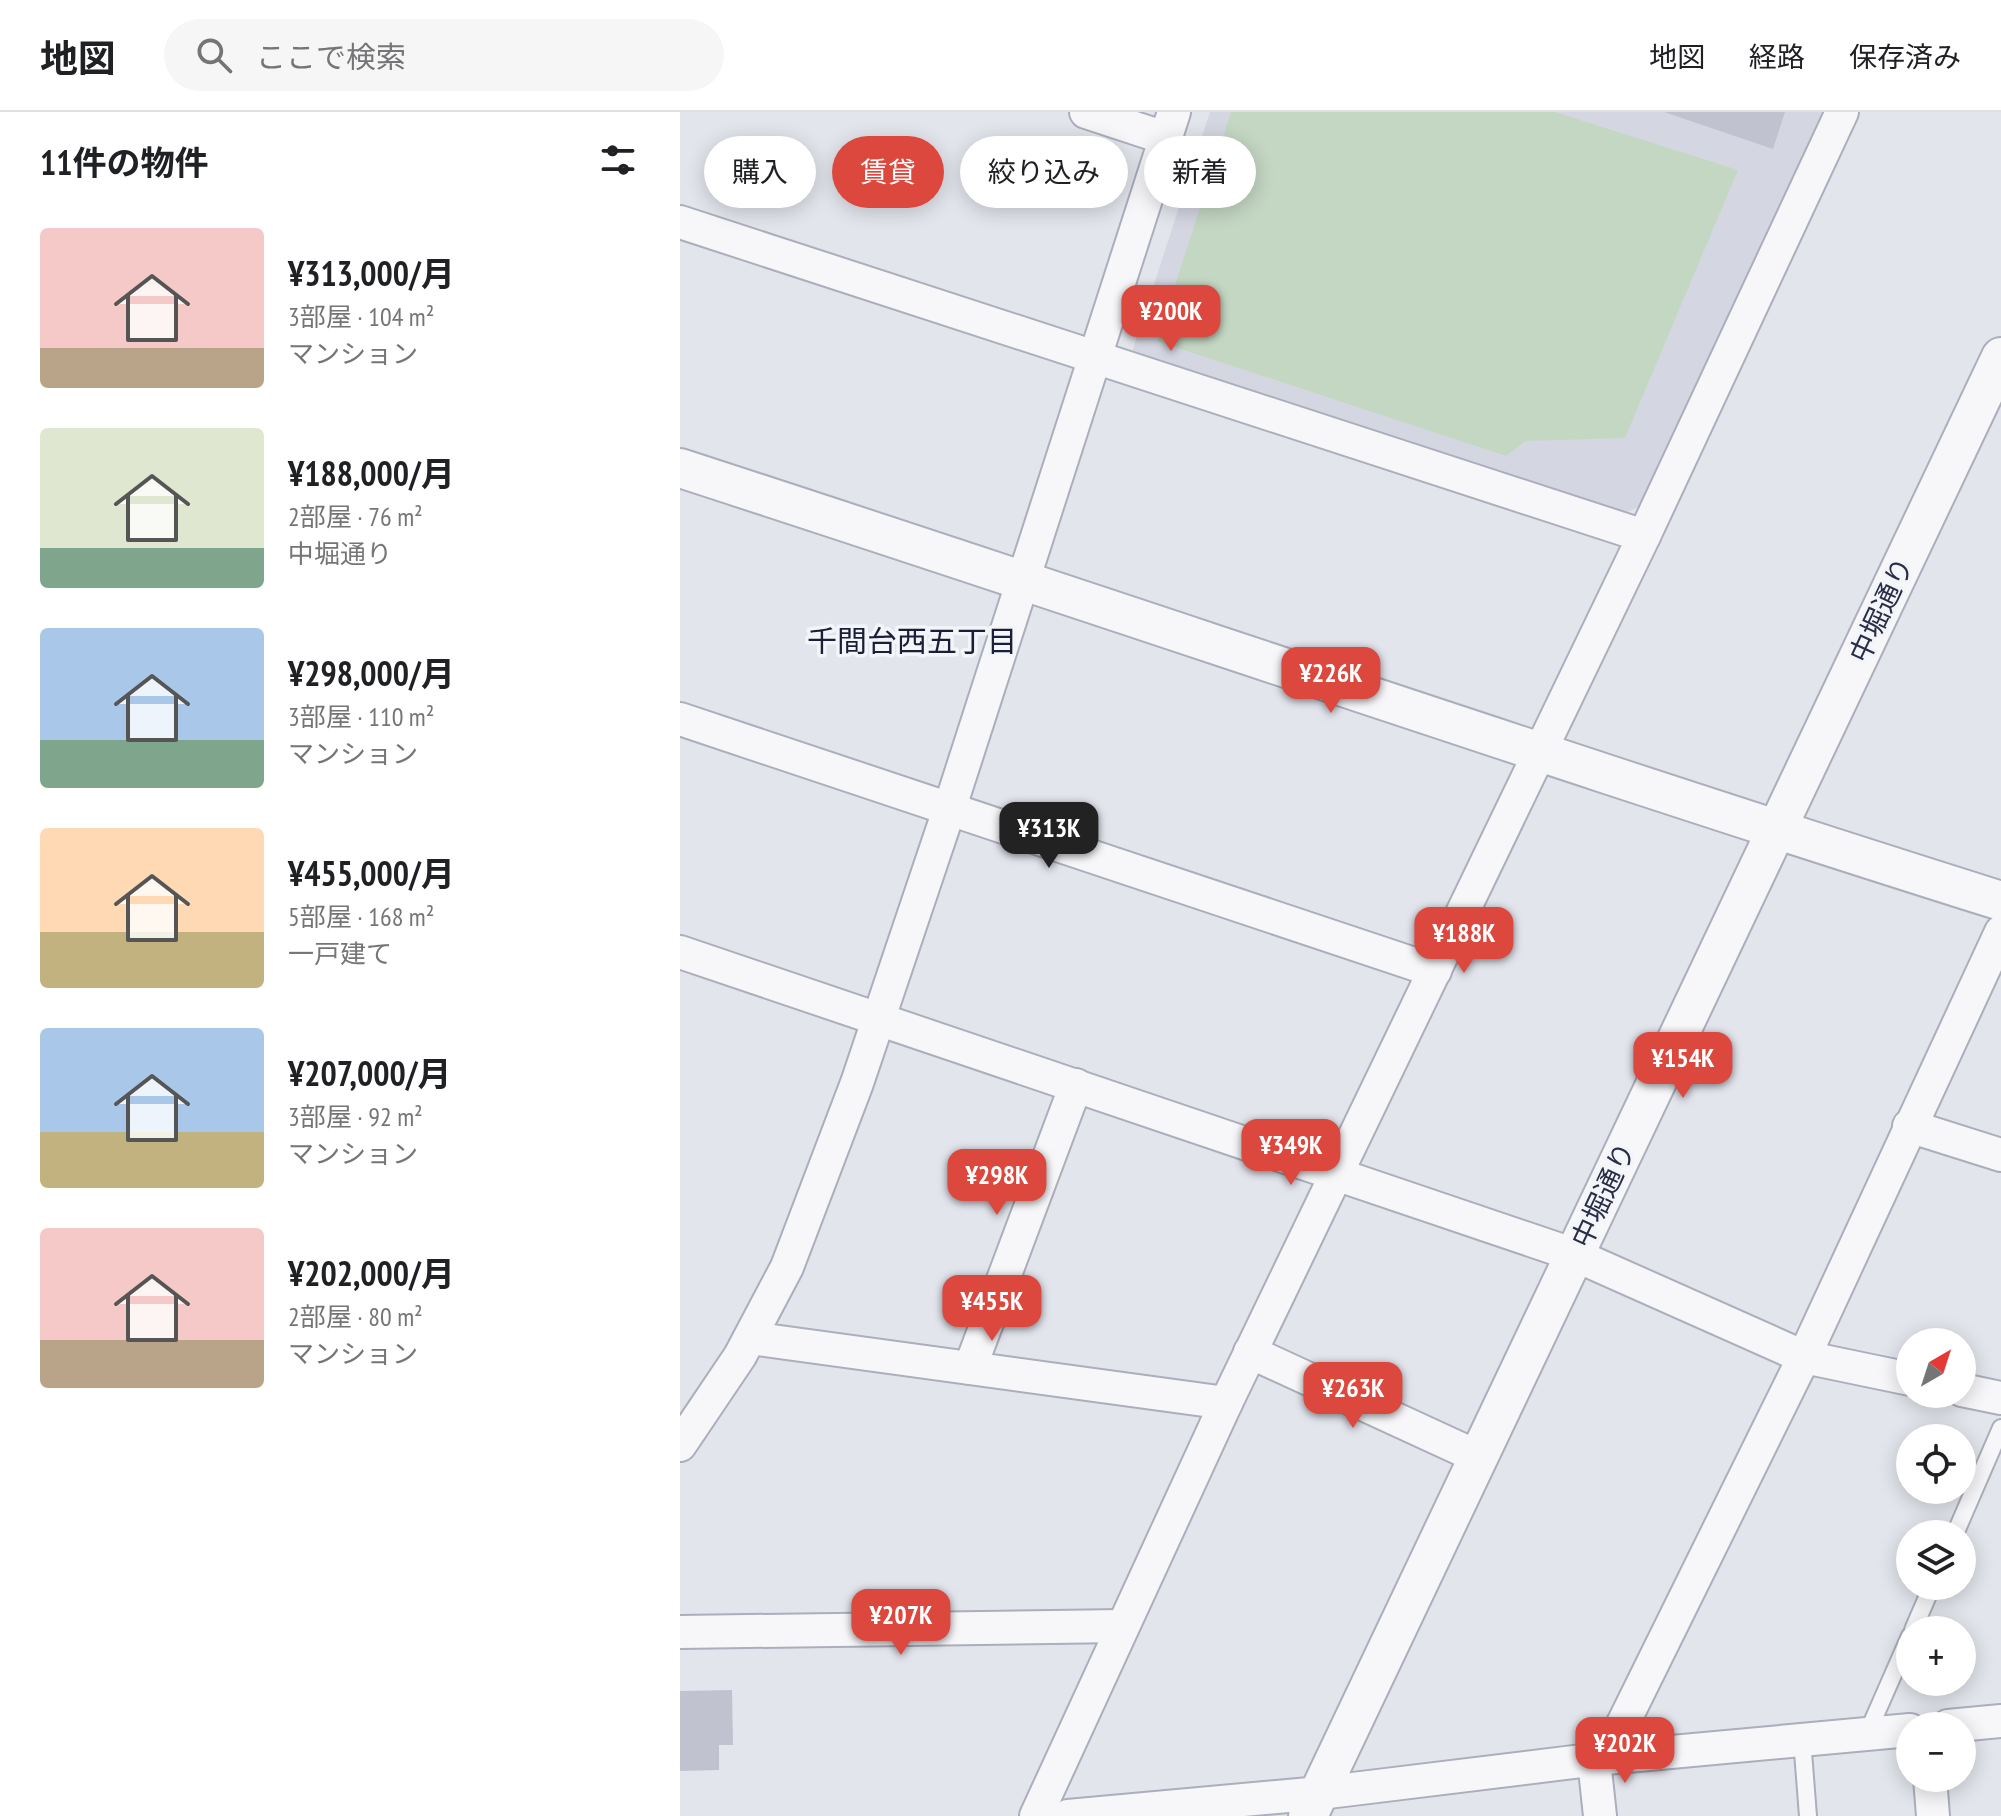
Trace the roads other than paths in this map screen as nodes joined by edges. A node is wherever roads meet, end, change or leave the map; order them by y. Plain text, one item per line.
1 (1086, 112) edge
2 (1842, 112) edge
3 (1170, 125) edge
4 (680, 222) edge
5 (1093, 357) junction
6 (2001, 357) edge
7 (680, 468) edge
8 (1644, 536) junction
9 (1022, 579) junction
10 (680, 719) edge
11 (1538, 752) junction
12 (950, 807) junction
13 (1776, 830) junction
14 (2001, 901) edge
15 (2001, 932) edge
16 (680, 952) edge
17 (1435, 971) junction
18 (878, 1019) junction
19 (1076, 1085) junction
20 (1909, 1126) junction
21 (2001, 1155) edge
22 (1335, 1172) junction
23 (1575, 1255) junction
24 (750, 1338) junction
25 (1250, 1352) junction
26 (1804, 1357) junction
27 (970, 1368) junction
28 (1896, 1376) edge
29 (1976, 1393) edge
30 (2001, 1398) edge
31 (1226, 1403) junction
32 (2001, 1428) edge
33 (680, 1445) edge
34 (1478, 1457) junction
35 (1961, 1520) edge
36 (1122, 1626) junction
37 (680, 1632) edge
38 (1896, 1668) edge
39 (2001, 1721) edge
40 (1976, 1723) edge
41 (1896, 1731) edge
42 (1867, 1734) junction
43 (1802, 1739) junction
44 (1600, 1759) junction
45 (1931, 1792) edge
46 (1314, 1804) edge
47 (1135, 1814) edge
48 (1036, 1816) edge
49 (1068, 1816) edge
50 (1600, 1816) edge
51 (1808, 1816) edge
52 (1933, 1816) edge

1 - 3 street
2 - 8 street
3 - 5 street
4 - 5 street
5 - 8 street
5 - 9 street
6 - 13 street, 中堀通り
7 - 9 street
8 - 11 street
9 - 11 street
9 - 12 street
10 - 12 street
11 - 13 street
11 - 17 street
12 - 17 street
12 - 18 street
13 - 14 street
13 - 23 street, 中堀通り
15 - 20 street
16 - 18 street
17 - 22 street
18 - 19 street
18 - 24 street
19 - 22 street
19 - 27 street
20 - 21 street
20 - 26 street
22 - 23 street
22 - 25 street
23 - 26 street
23 - 34 street, 中堀通り
24 - 27 street
24 - 33 street
25 - 31 street
25 - 34 street
26 - 28 street
26 - 44 street
27 - 31 street
29 - 30 street
31 - 36 street
32 - 35 lane
34 - 46 street, 中堀通り
36 - 37 street
36 - 48 street
38 - 42 lane
39 - 40 street
41 - 42 street
42 - 43 street
43 - 44 street
43 - 51 lane
44 - 46 street
44 - 50 street
45 - 52 street
46 - 47 street
47 - 49 street

